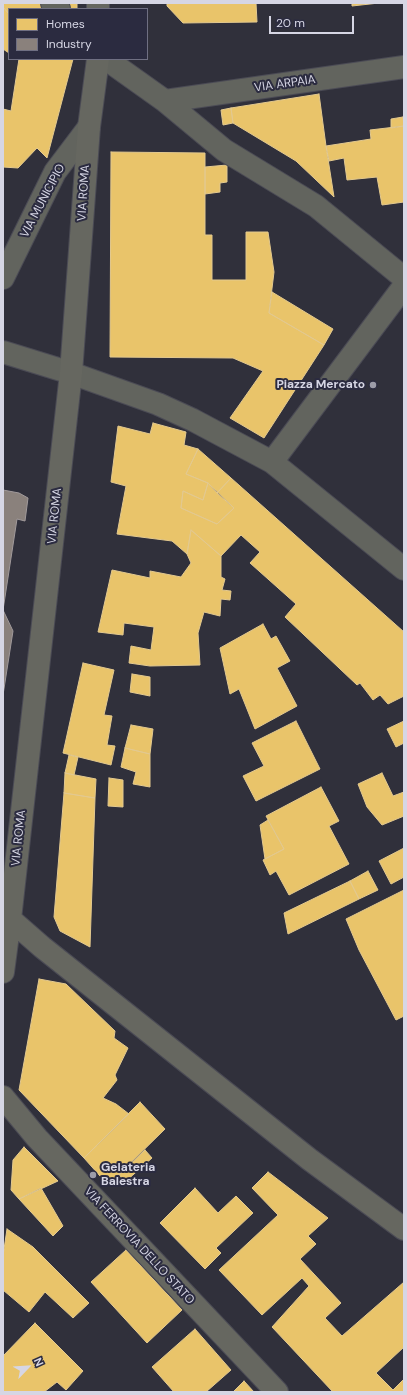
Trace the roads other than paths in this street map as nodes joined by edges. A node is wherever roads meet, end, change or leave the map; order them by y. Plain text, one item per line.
1 (98, 60) edge
2 (107, 60) edge
3 (404, 67) edge
4 (165, 101) junction
5 (89, 127) junction
6 (3, 278) edge
7 (404, 278) edge
8 (404, 286) edge
9 (3, 352) edge
10 (71, 373) junction
11 (272, 462) junction
12 (404, 569) edge
13 (7, 915) edge
14 (3, 972) edge
15 (3, 1097) edge
16 (404, 1229) edge
17 (276, 1392) edge

1 - 5 main road, VIA ROMA
2 - 4 street
3 - 4 street, VIA ARPAIA
4 - 7 street
5 - 6 street, VIA MUNICIPIO
5 - 10 main road, VIA ROMA
8 - 11 street
9 - 10 street
10 - 11 street
10 - 13 main road, VIA ROMA
11 - 12 street
13 - 14 main road, VIA ROMA
13 - 16 main road
15 - 17 main road, VIA FERROVIA DELLO STATO

